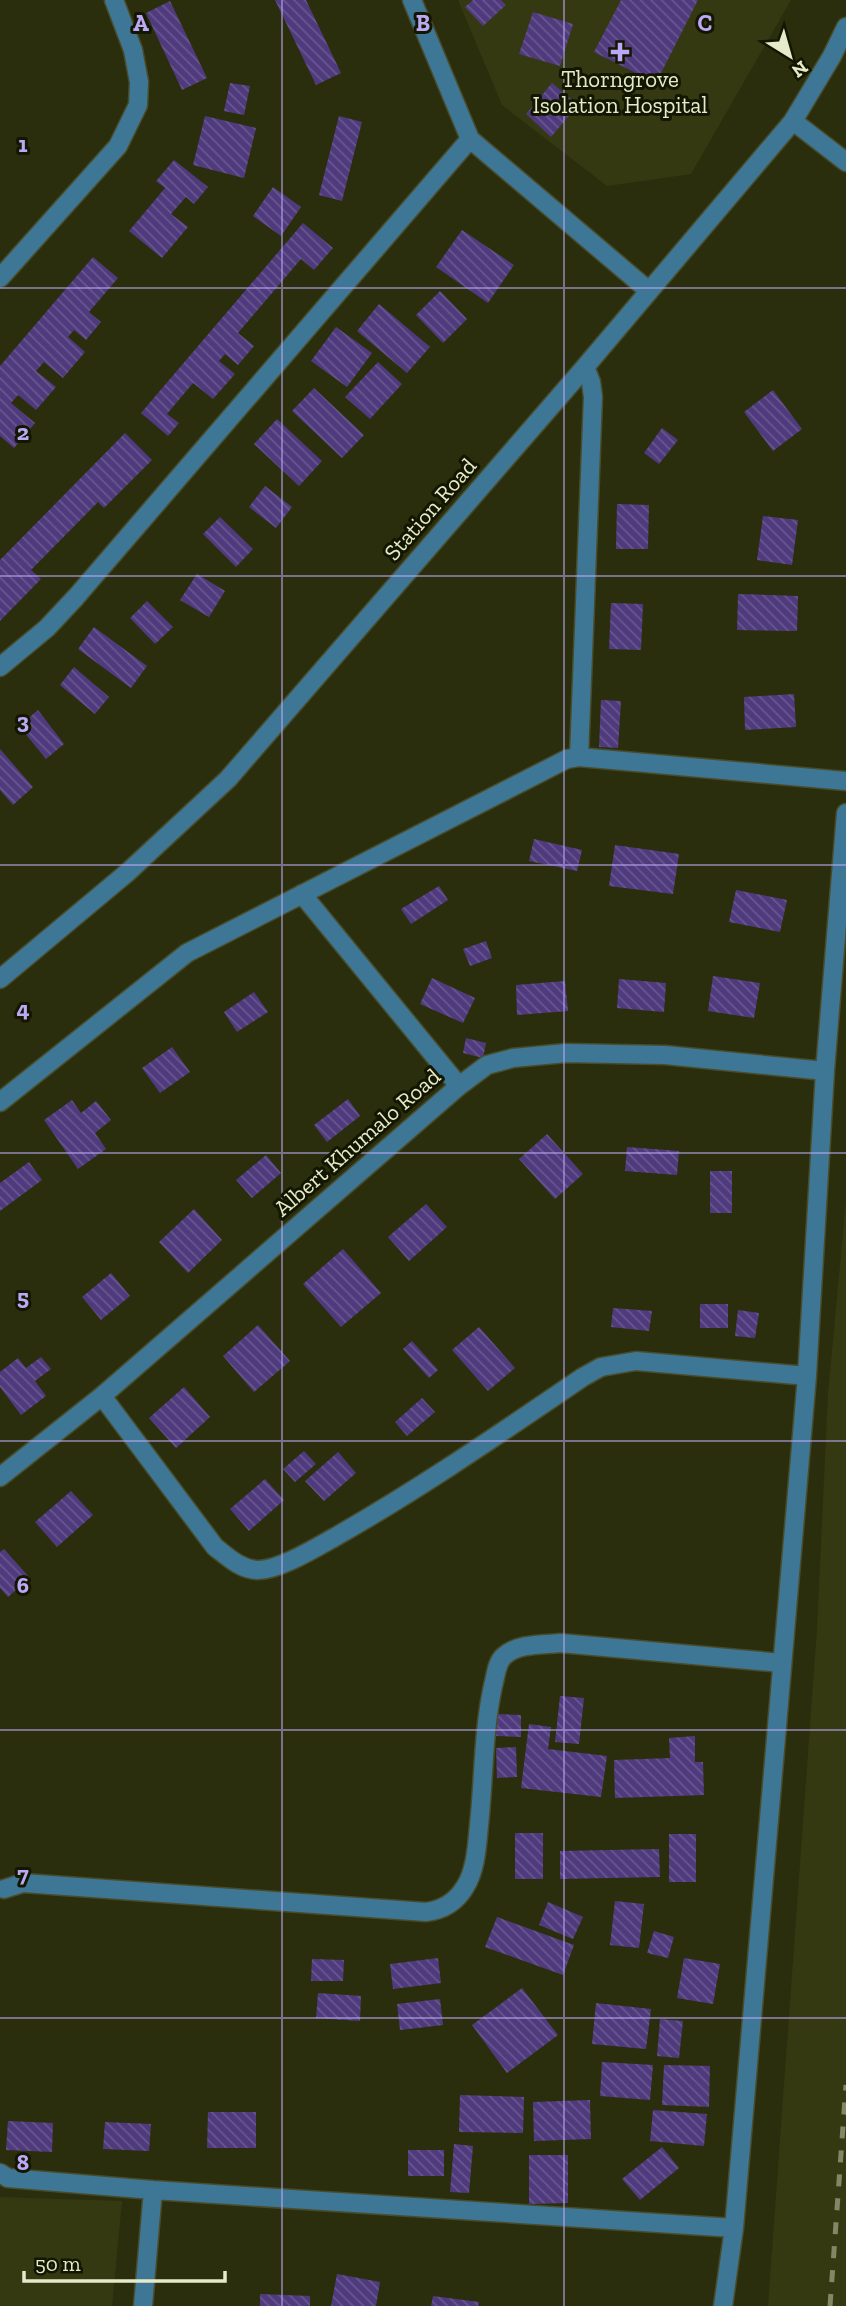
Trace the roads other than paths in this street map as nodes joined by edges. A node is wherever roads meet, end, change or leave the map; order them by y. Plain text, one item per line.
1 (114, 0) edge
2 (412, 0) edge
3 (846, 27) edge
4 (793, 121) junction
5 (470, 139) junction
6 (846, 162) edge
7 (0, 278) edge
8 (649, 291) junction
9 (585, 367) junction
10 (0, 667) edge
11 (579, 757) junction
12 (846, 781) edge
13 (846, 813) edge
14 (302, 894) junction
15 (0, 979) edge
16 (825, 1071) junction
17 (459, 1086) junction
18 (0, 1101) edge
19 (807, 1376) junction
20 (102, 1396) junction
21 (0, 1477) edge
22 (782, 1663) junction
23 (1, 1889) edge
24 (0, 2172) edge
25 (153, 2190) junction
26 (734, 2228) junction
27 (143, 2306) edge
28 (723, 2306) edge

1 - 7 street
2 - 5 street
3 - 4 street, Station Road
4 - 6 street
4 - 8 street, Station Road
5 - 8 street
5 - 10 street
8 - 9 street, Station Road
9 - 11 street
9 - 15 street, Station Road
11 - 12 street
11 - 14 street
13 - 16 street
14 - 17 street
14 - 18 street
16 - 17 street, Albert Khumalo Road
16 - 19 street
17 - 20 street, Albert Khumalo Road
19 - 20 street
19 - 22 street
20 - 21 street, Albert Khumalo Road
22 - 23 street
22 - 26 street
24 - 25 street
25 - 26 street
25 - 27 street
26 - 28 street

